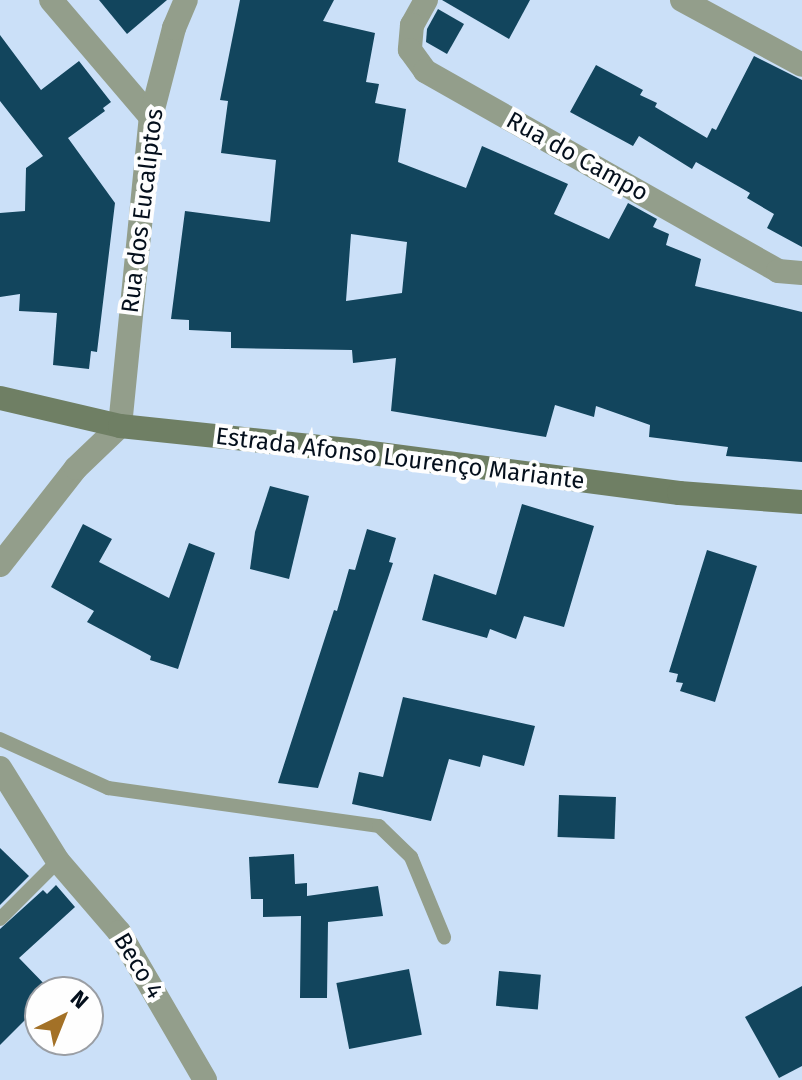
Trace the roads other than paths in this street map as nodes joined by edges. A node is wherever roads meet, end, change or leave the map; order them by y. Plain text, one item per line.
1 (51, 0) edge
2 (186, 0) edge
3 (426, 0) edge
4 (682, 0) edge
5 (802, 65) edge
6 (151, 117) junction
7 (802, 273) edge
8 (0, 398) edge
9 (120, 426) junction
10 (802, 502) edge
11 (0, 565) edge
12 (0, 739) edge
13 (0, 768) edge
14 (58, 861) junction
15 (0, 919) edge
16 (444, 937) dead end
17 (205, 1080) edge

1 - 6 street
2 - 6 street, Rua dos Eucaliptos
3 - 7 street, Rua do Campo
4 - 5 street
6 - 9 street, Rua dos Eucaliptos
8 - 9 main road, Estrada Afonso Lourenço Mariante
9 - 10 main road, Estrada Afonso Lourenço Mariante
9 - 11 street
12 - 16 lane
13 - 14 street, Beco 4
14 - 15 lane
14 - 17 street, Beco 4

